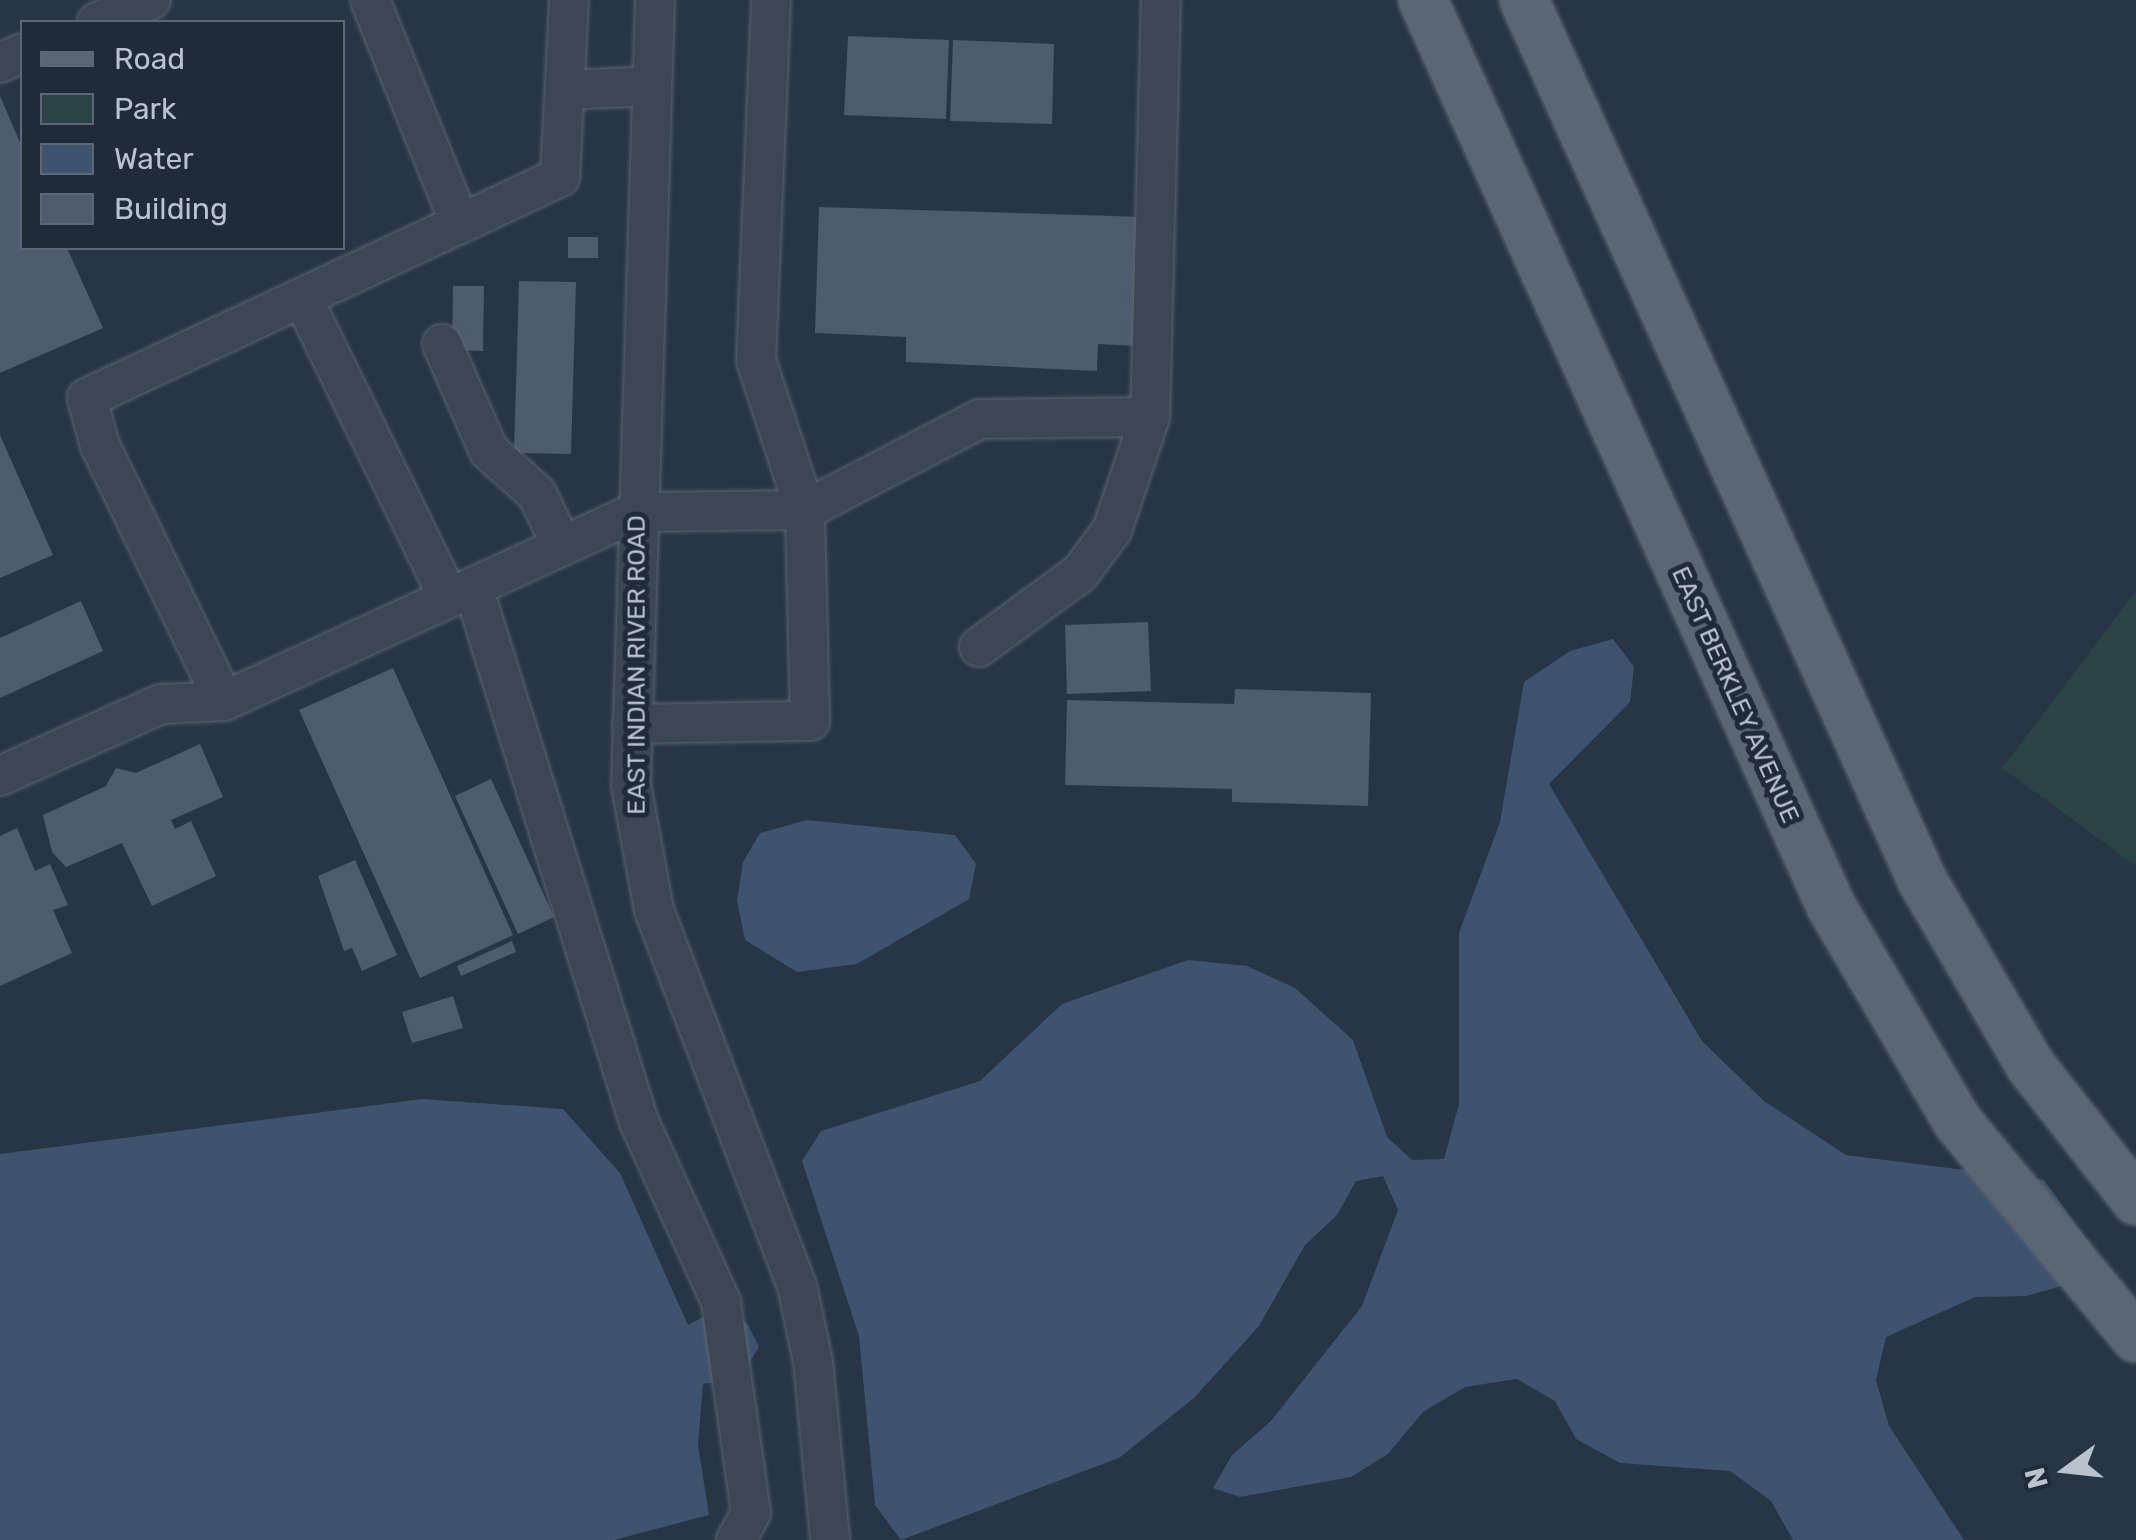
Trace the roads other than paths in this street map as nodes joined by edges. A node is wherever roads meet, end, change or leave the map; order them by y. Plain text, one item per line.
1 (151, 0) edge
2 (370, 0) edge
3 (569, 0) edge
4 (655, 0) edge
5 (771, 0) edge
6 (1161, 0) edge
7 (1423, 0) edge
8 (1524, 0) edge
9 (102, 20) edge
10 (652, 86) junction
11 (565, 90) junction
12 (460, 224) junction
13 (303, 298) junction
14 (442, 344) dead end
15 (1150, 417) junction
16 (805, 510) junction
17 (637, 512) junction
18 (562, 546) junction
19 (461, 592) junction
20 (979, 647) dead end
21 (224, 700) junction
22 (632, 724) junction
23 (0, 776) edge
24 (2136, 1200) edge
25 (2136, 1338) edge
26 (736, 1540) edge
27 (830, 1540) edge

1 - 9 street
2 - 12 street
3 - 11 street
4 - 10 street, EAST INDIAN RIVER ROAD
5 - 16 street
6 - 15 street
7 - 25 main road, EAST BERKLEY AVENUE
8 - 24 main road
10 - 11 street
10 - 17 street, EAST INDIAN RIVER ROAD
11 - 12 street
12 - 13 street
13 - 19 street
13 - 21 street
14 - 18 street
15 - 16 street
15 - 20 street
16 - 17 street
16 - 22 street
17 - 18 street
17 - 22 street, EAST INDIAN RIVER ROAD
18 - 19 street
19 - 21 street
19 - 26 street
21 - 23 street
22 - 27 street, EAST INDIAN RIVER ROAD

